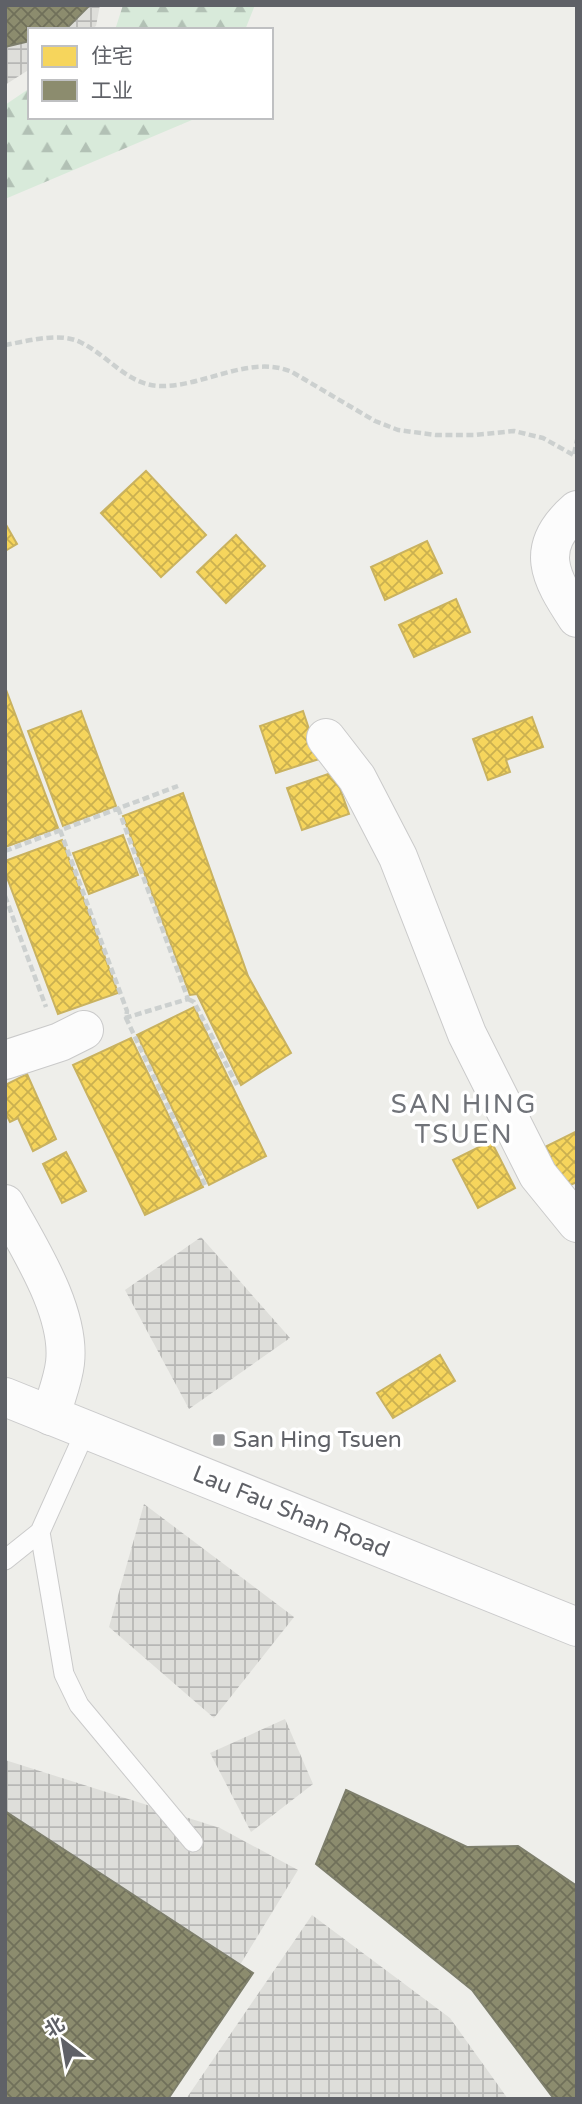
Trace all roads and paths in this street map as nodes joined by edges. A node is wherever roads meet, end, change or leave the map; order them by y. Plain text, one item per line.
1 (5, 345) edge
2 (577, 440) edge
3 (575, 456) edge
4 (577, 510) edge
5 (577, 618) edge
6 (326, 738) dead end
7 (178, 786) dead end
8 (118, 808) junction
9 (60, 830) junction
10 (5, 851) edge
11 (5, 896) edge
12 (188, 999) junction
13 (126, 1018) junction
14 (72, 1036) junction
15 (5, 1060) edge
16 (237, 1085) dead end
17 (205, 1185) dead end
18 (5, 1204) edge
19 (577, 1223) edge
20 (5, 1397) edge
21 (51, 1416) junction
22 (86, 1430) junction
23 (40, 1532) junction
24 (5, 1560) edge
25 (577, 1627) edge
26 (193, 1842) dead end

1 - 3 path
2 - 3 path
4 - 5 street
6 - 19 street
7 - 8 path
8 - 9 path
8 - 12 path
9 - 10 path
9 - 13 path
11 - 14 path
12 - 13 path
12 - 16 path
13 - 14 path
13 - 17 path
14 - 15 street
18 - 21 street
20 - 21 street, Lau Fau Shan Road
21 - 22 street, Lau Fau Shan Road
22 - 23 lane
22 - 25 street, Lau Fau Shan Road
23 - 24 lane
23 - 26 lane

